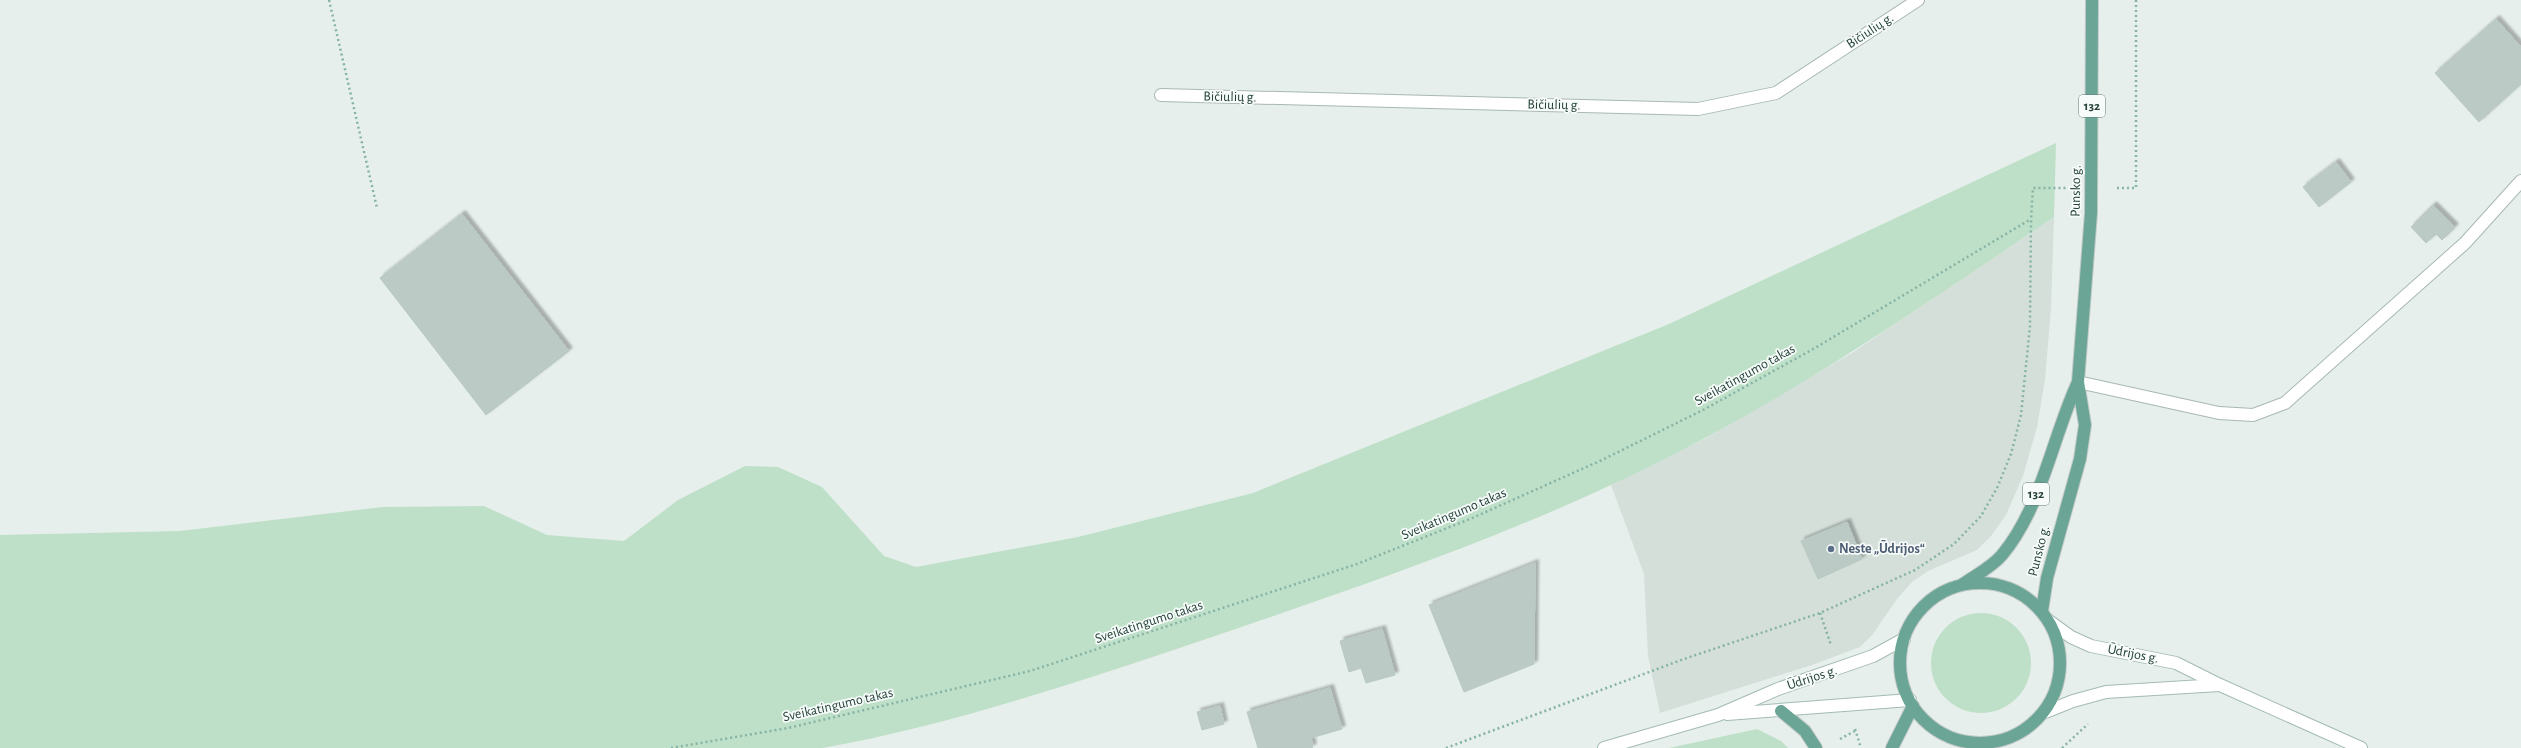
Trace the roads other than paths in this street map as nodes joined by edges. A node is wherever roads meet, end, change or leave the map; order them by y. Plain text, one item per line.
1 (1918, 0) edge
2 (2092, 0) edge
3 (1161, 95) dead end
4 (2521, 181) edge
5 (2078, 382) junction
6 (1962, 585) junction
7 (2042, 611) junction
8 (2049, 621) junction
9 (1904, 639) junction
10 (2220, 685) junction
11 (1912, 703) junction
12 (1781, 711) junction
13 (2043, 713) junction
14 (1718, 715) junction
15 (1969, 745) edge
16 (1604, 748) edge
17 (1816, 748) edge
18 (1892, 748) edge
19 (2361, 748) edge

1 - 3 street, Bičiulių g.
2 - 5 main road, Punsko g. / 132
4 - 5 street
5 - 6 main road, Punsko g. / 132
5 - 7 main road, Punsko g. / 132
6 - 7 main road, Punsko g. / 132
6 - 9 main road, Punsko g. / 132
7 - 8 main road, Punsko g. / 132
8 - 10 street, Ūdrijos g.
8 - 13 main road, Punsko g. / 132
9 - 11 main road, Punsko g. / 132
9 - 14 street, Ūdrijos g.
10 - 13 street, Ūdrijos g.
10 - 19 street, Ūdrijos g.
11 - 12 street, Ūdrijos g.
11 - 15 main road, Punsko g. / 132
11 - 18 main road
12 - 14 street, Ūdrijos g.
12 - 17 main road
13 - 15 main road, Punsko g. / 132
14 - 16 street, Ūdrijos g.

